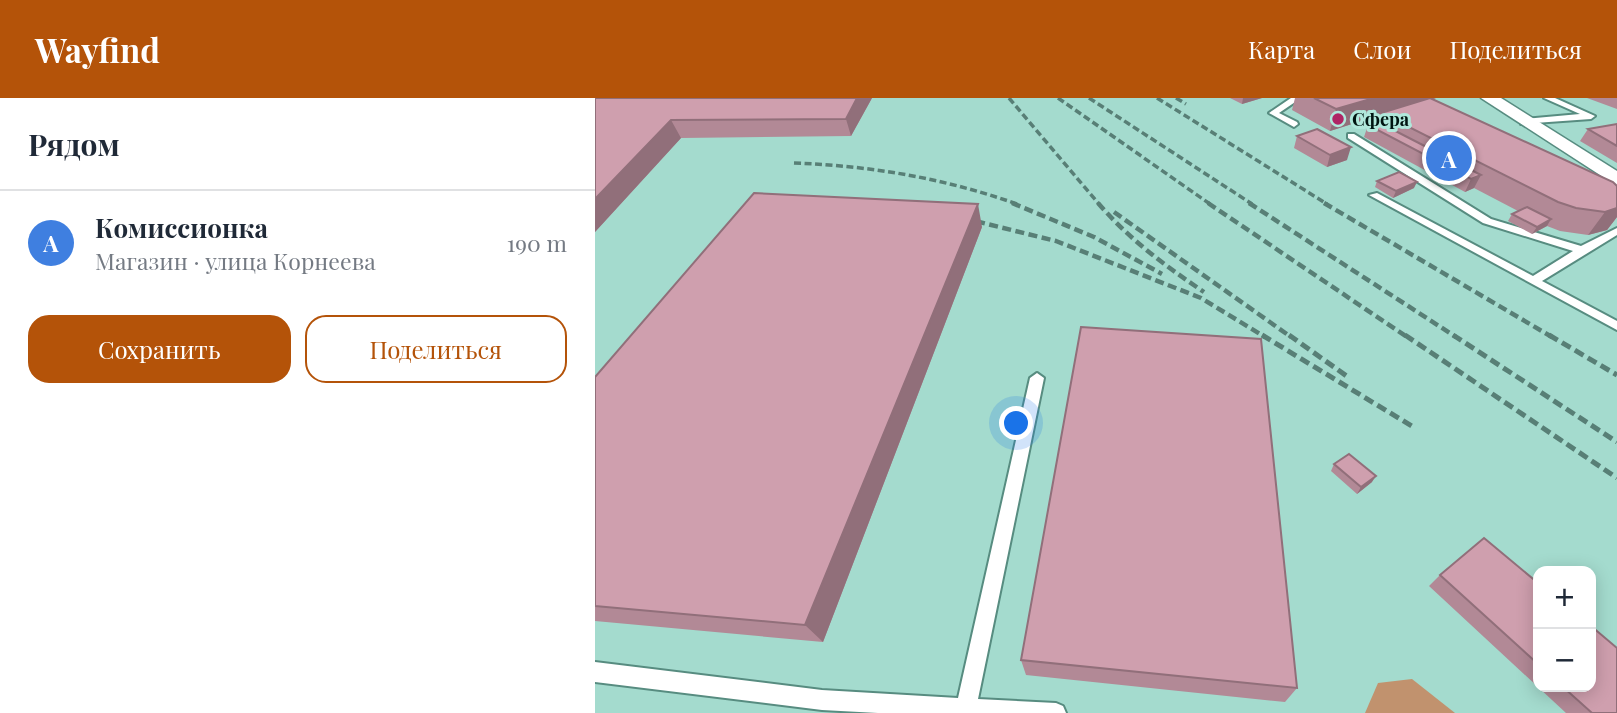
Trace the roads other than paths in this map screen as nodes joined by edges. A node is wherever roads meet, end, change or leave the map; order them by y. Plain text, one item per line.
1 (1297, 98) edge
2 (1489, 98) edge
3 (1548, 98) edge
4 (1524, 122) junction
5 (1294, 124) dead end
6 (1351, 136) dead end
7 (1617, 180) edge
8 (1374, 195) dead end
9 (1617, 231) edge
10 (1581, 250) junction
11 (1533, 281) junction
12 (1617, 326) edge
13 (1037, 378) dead end
14 (595, 672) edge
15 (967, 708) junction
16 (1056, 713) edge

1 - 5 lane
2 - 4 street
3 - 4 lane
4 - 7 street
6 - 10 lane
8 - 11 lane
9 - 10 lane
10 - 11 lane
11 - 12 lane
13 - 15 lane
14 - 15 lane
15 - 16 lane

